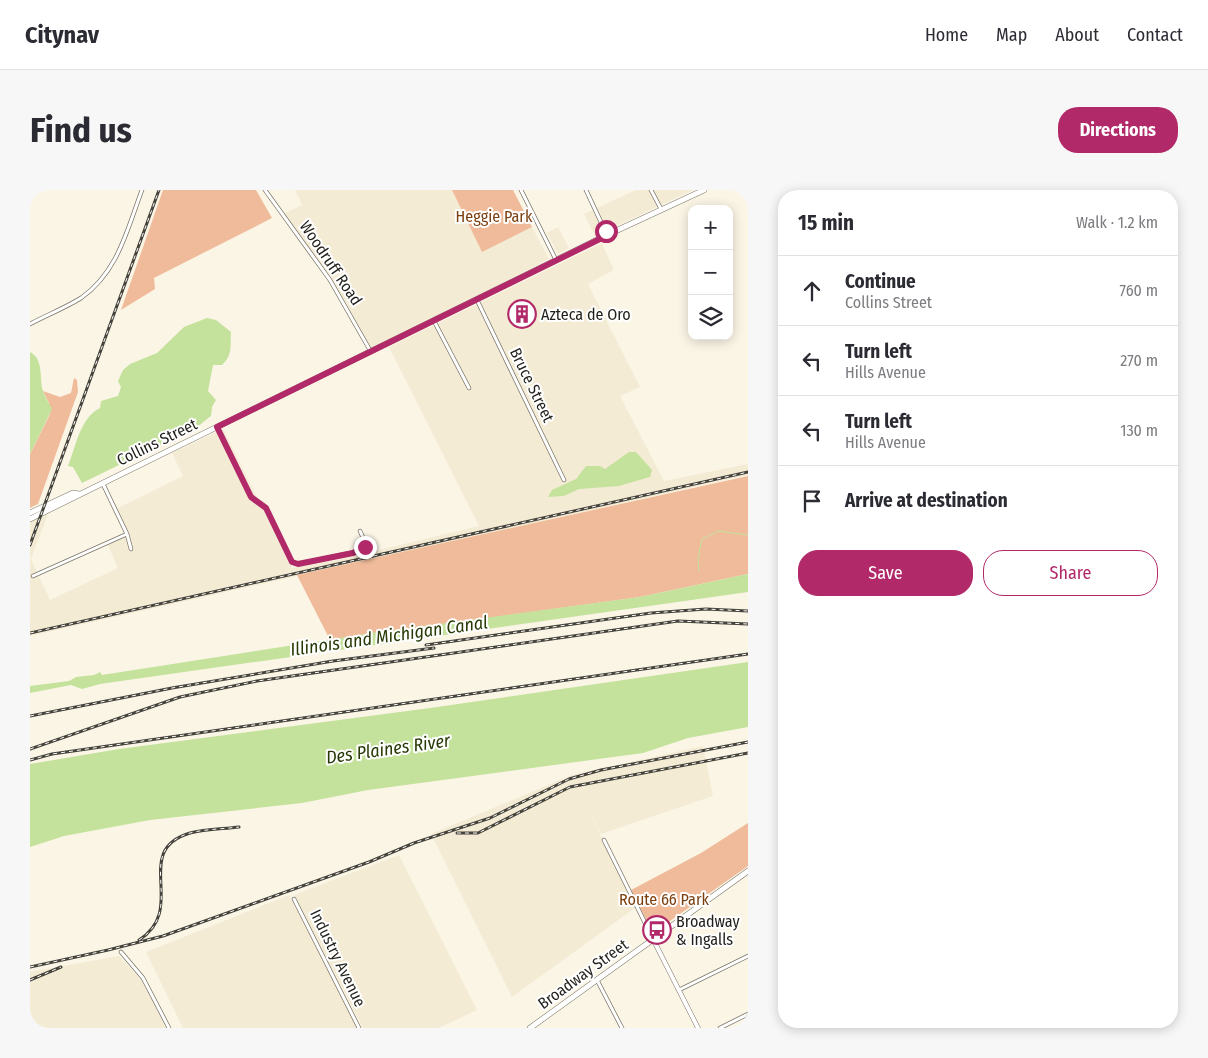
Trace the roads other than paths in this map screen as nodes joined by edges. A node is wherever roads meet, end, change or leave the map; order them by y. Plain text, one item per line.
1 (142, 190) edge
2 (265, 190) edge
3 (521, 190) edge
4 (586, 190) edge
5 (652, 190) edge
6 (704, 190) edge
7 (661, 209) junction
8 (608, 235) junction
9 (556, 260) junction
10 (477, 300) junction
11 (434, 321) junction
12 (30, 324) edge
13 (371, 353) junction
14 (469, 388) dead end
15 (217, 427) junction
16 (564, 480) dead end
17 (102, 483) junction
18 (79, 494) junction
19 (30, 513) edge
20 (30, 519) edge
21 (360, 531) dead end
22 (127, 534) junction
23 (131, 549) dead end
24 (33, 576) dead end
25 (604, 840) dead end
26 (748, 871) edge
27 (294, 900) dead end
28 (653, 939) junction
29 (121, 952) dead end
30 (748, 956) edge
31 (597, 980) junction
32 (679, 990) junction
33 (748, 1014) edge
34 (169, 1028) edge
35 (358, 1028) edge
36 (530, 1028) edge
37 (622, 1028) edge
38 (698, 1028) edge
39 (720, 1028) edge

1 - 12 street
2 - 13 street, Woodruff Road
3 - 9 street
4 - 8 street
5 - 7 street
6 - 7 main road, Collins Street
7 - 8 main road, Collins Street
8 - 9 main road, Collins Street
9 - 10 main road, Collins Street
10 - 11 main road, Collins Street
10 - 16 street, Bruce Street
11 - 13 main road, Collins Street
11 - 14 street
13 - 15 main road, Collins Street
15 - 17 main road, Collins Street
15 - 21 street
17 - 18 main road, Collins Street
17 - 22 street
18 - 19 main road, Collins Street
18 - 20 main road, Collins Street
22 - 23 street
22 - 24 street
25 - 28 street
26 - 28 main road, Broadway Street
27 - 35 street, Industry Avenue
28 - 31 main road, Broadway Street
28 - 32 street
29 - 34 street
30 - 32 street
31 - 36 main road, Broadway Street
31 - 37 street
32 - 38 street
33 - 39 street

